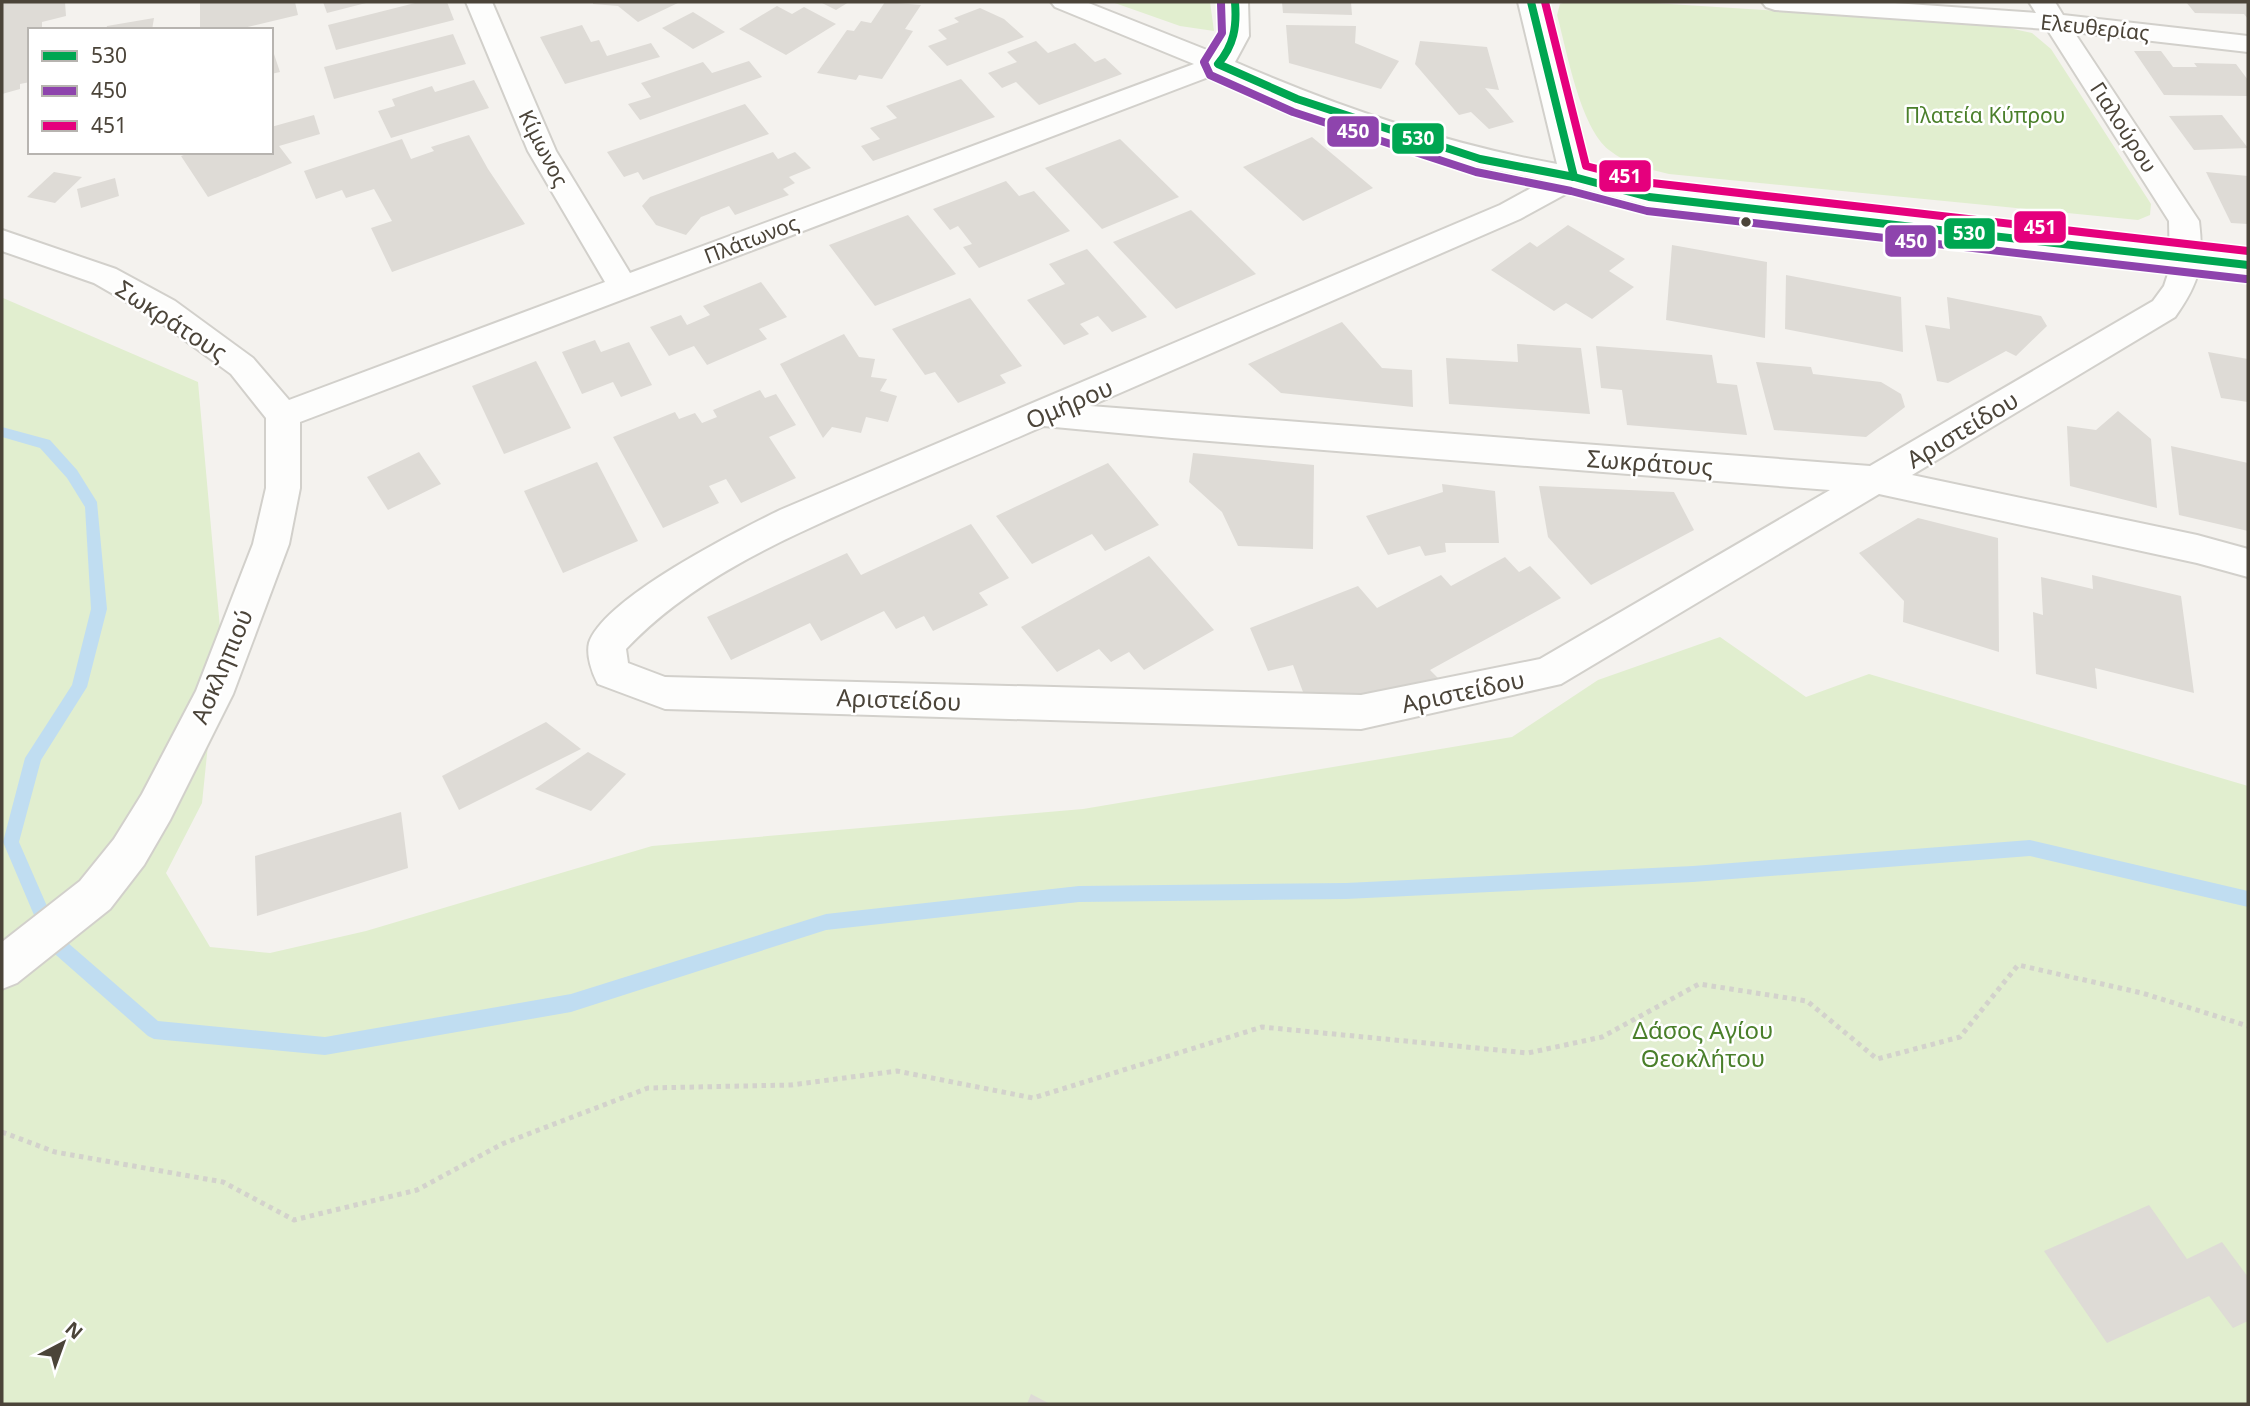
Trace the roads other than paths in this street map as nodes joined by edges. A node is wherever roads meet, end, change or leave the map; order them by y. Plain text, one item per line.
1 (479, 2) edge
2 (1064, 2) edge
3 (1235, 2) edge
4 (1531, 2) edge
5 (1787, 2) edge
6 (2049, 12) edge
7 (2248, 44) edge
8 (1218, 64) junction
9 (1574, 177) junction
10 (2, 240) edge
11 (2189, 259) junction
12 (2248, 265) edge
13 (623, 287) junction
14 (1044, 413) junction
15 (284, 415) junction
16 (1875, 480) junction
17 (2248, 563) edge
18 (611, 673) joint
19 (2, 968) edge

1 - 13 street, Κίμωνος
2 - 8 street
3 - 8 street
4 - 9 street
5 - 6 street, Ελευθερίας
6 - 7 street, Ελευθερίας
6 - 11 street, Γιαλούρου
8 - 9 street
8 - 13 street, Πλάτωνος
9 - 11 street
9 - 14 street, Ομήρου
10 - 15 street, Σωκράτους
11 - 12 street
11 - 16 street, Αριστείδου
13 - 15 street, Πλάτωνος
14 - 16 street, Σωκράτους
14 - 18 street, Ομήρου
15 - 19 street, Ασκληπιού
16 - 17 street, Σωκράτους
16 - 18 street, Αριστείδου

